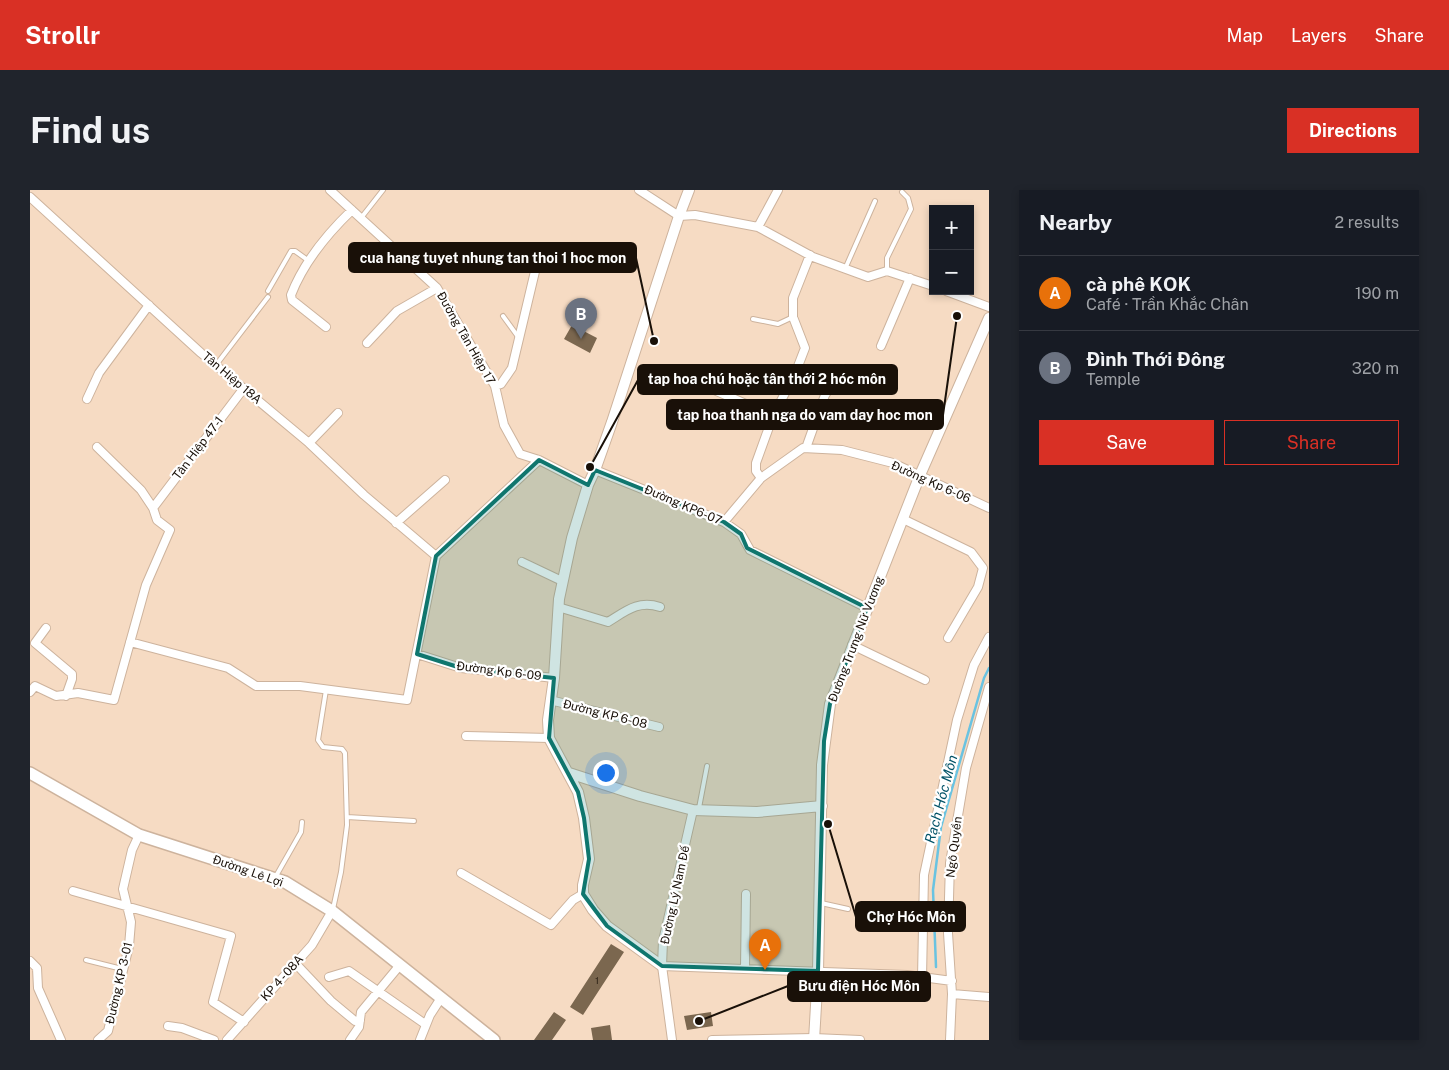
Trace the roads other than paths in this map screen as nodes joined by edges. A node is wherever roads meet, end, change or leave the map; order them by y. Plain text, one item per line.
1 (330, 190) edge
2 (383, 190) edge
3 (639, 190) edge
4 (690, 190) edge
5 (778, 190) edge
6 (902, 192) dead end
7 (30, 197) edge
8 (876, 201) dead end
9 (352, 210) junction
10 (679, 216) junction
11 (361, 218) junction
12 (758, 227) junction
13 (810, 255) junction
14 (310, 262) junction
15 (537, 263) dead end
16 (846, 269) junction
17 (887, 271) junction
18 (910, 278) junction
19 (929, 285) edge
20 (437, 288) junction
21 (268, 291) dead end
22 (957, 295) edge
23 (268, 297) dead end
24 (148, 305) junction
25 (989, 307) edge
26 (503, 316) dead end
27 (793, 318) junction
28 (989, 318) edge
29 (753, 319) dead end
30 (326, 327) dead end
31 (519, 338) junction
32 (367, 343) dead end
33 (881, 346) dead end
34 (216, 365) junction
35 (726, 368) dead end
36 (703, 385) dead end
37 (865, 385) dead end
38 (495, 386) junction
39 (244, 388) junction
40 (718, 392) junction
41 (87, 399) dead end
42 (338, 413) dead end
43 (774, 416) junction
44 (309, 443) junction
45 (97, 446) dead end
46 (806, 448) junction
47 (539, 460) junction
48 (595, 470) junction
49 (920, 475) junction
50 (761, 478) junction
51 (445, 480) dead end
52 (588, 486) junction
53 (153, 508) junction
54 (989, 508) edge
55 (902, 519) junction
56 (724, 522) junction
57 (396, 523) junction
58 (436, 556) junction
59 (522, 562) dead end
60 (562, 581) junction
61 (558, 607) junction
62 (660, 607) dead end
63 (867, 608) junction
64 (46, 628) dead end
65 (989, 637) edge
66 (948, 638) dead end
67 (130, 642) junction
68 (852, 645) junction
69 (417, 654) junction
70 (554, 678) junction
71 (925, 680) dead end
72 (989, 687) edge
73 (326, 690) junction
74 (30, 692) edge
75 (66, 696) junction
76 (550, 700) junction
77 (659, 727) dead end
78 (466, 736) dead end
79 (549, 738) junction
80 (706, 766) dead end
81 (30, 773) edge
82 (570, 773) junction
83 (822, 806) junction
84 (696, 810) junction
85 (347, 817) junction
86 (414, 821) dead end
87 (302, 822) dead end
88 (139, 835) junction
89 (461, 873) dead end
90 (275, 878) junction
91 (73, 892) dead end
92 (583, 894) junction
93 (746, 894) dead end
94 (819, 902) junction
95 (128, 908) junction
96 (848, 909) dead end
97 (332, 911) junction
98 (894, 922) dead end
99 (923, 927) junction
100 (86, 960) dead end
101 (30, 961) edge
102 (296, 963) junction
103 (400, 965) junction
104 (662, 966) junction
105 (745, 968) junction
106 (123, 969) junction
107 (818, 971) junction
108 (329, 977) dead end
109 (922, 978) junction
110 (952, 981) junction
111 (378, 992) junction
112 (952, 994) junction
113 (989, 997) edge
114 (442, 998) junction
115 (360, 1020) junction
116 (244, 1022) junction
117 (425, 1024) junction
118 (168, 1026) dead end
119 (814, 1039) edge
120 (61, 1040) edge
121 (98, 1040) edge
122 (214, 1040) edge
123 (227, 1040) edge
124 (350, 1040) edge
125 (420, 1040) edge
126 (494, 1040) edge
127 (672, 1040) edge
128 (712, 1040) edge
129 (860, 1040) edge
130 (950, 1040) edge

1 - 9 street, Đường Tân Hiệp 17
2 - 11 lane
3 - 10 street
4 - 10 street
5 - 12 street
6 - 17 lane
7 - 24 street, Tân Hiệp 18A
8 - 16 lane
9 - 11 street, Đường Tân Hiệp 17
9 - 14 street
10 - 12 street
10 - 48 street
11 - 20 street, Đường Tân Hiệp 17
12 - 13 street
13 - 16 street
13 - 27 street
14 - 21 lane
14 - 30 street
15 - 31 street
16 - 17 street
17 - 18 street
18 - 19 street
18 - 33 street
20 - 32 street
20 - 38 street, Đường Tân Hiệp 17
22 - 25 street
23 - 34 lane
24 - 34 street, Tân Hiệp 18A
24 - 41 street
26 - 31 lane
27 - 29 lane
27 - 43 street
28 - 49 street, Đường Trưng Nữ Vương
31 - 38 street
34 - 39 street, Tân Hiệp 18A
35 - 40 lane
36 - 40 street
37 - 46 street
38 - 47 street, Đường Tân Hiệp 17
39 - 44 street, Tân Hiệp 18A
39 - 53 street, Tân Hiệp 47-1
40 - 43 street
42 - 44 street
43 - 50 street
44 - 57 street, Tân Hiệp 18A
45 - 53 street
46 - 49 street, Đường Kp 6-06
46 - 50 street
47 - 52 street, Đường Tân Hiệp 17
47 - 58 street
48 - 52 street
48 - 56 street, Đường KP6-07
49 - 54 street, Đường Kp 6-06
49 - 55 street, Đường Trưng Nữ Vương
50 - 56 street
51 - 57 street
52 - 60 street
53 - 67 street
55 - 63 street, Đường Trưng Nữ Vương
55 - 66 street
56 - 63 street, Đường KP6-07
57 - 58 street, Tân Hiệp 18A
58 - 69 street
59 - 60 street
60 - 61 street
61 - 62 street
61 - 70 street
63 - 68 street, Đường Trưng Nữ Vương
64 - 75 street
65 - 99 street, Ngô Quyền
67 - 73 street
67 - 75 street
68 - 71 street
68 - 83 street, Đường Trưng Nữ Vương
69 - 70 street, Đường Kp 6-09
69 - 73 street
70 - 76 street
72 - 110 street, Ngô Quyền
73 - 85 lane
74 - 75 street
76 - 77 street, Đường KP 6-08
76 - 79 street
78 - 79 street
79 - 82 street
80 - 84 lane
81 - 88 main road, Đường Lê Lợi
82 - 84 street
82 - 92 street
83 - 84 street
83 - 94 street, Đường Trưng Nữ Vương
84 - 104 street, Đường Lý Nam Đế
85 - 86 lane
85 - 97 lane
87 - 90 lane
88 - 90 main road, Đường Lê Lợi
88 - 95 street, Đường KP 3-01
89 - 92 street
90 - 97 main road, Đường Lê Lợi
91 - 95 street
92 - 104 street
93 - 105 street
94 - 96 lane
94 - 107 street, Đường Trưng Nữ Vương
95 - 106 street, Đường KP 3-01
95 - 116 street
97 - 102 street, KP 4 - 08A
97 - 103 main road, Đường Lê Lợi
98 - 99 lane
99 - 109 street, Ngô Quyền
100 - 106 lane
101 - 120 street
102 - 115 street
102 - 116 street, KP 4 - 08A
103 - 111 street
103 - 114 main road, Đường Lê Lợi
104 - 105 street
104 - 127 street, Đường Lý Nam Đế
105 - 107 street
106 - 121 street, Đường KP 3-01
107 - 109 street
107 - 119 street, Đường Trưng Nữ Vương
108 - 111 street
109 - 110 street
110 - 112 street, Ngô Quyền
111 - 115 street
111 - 117 street
112 - 113 street
112 - 130 street, Ngô Quyền
114 - 117 street
114 - 126 main road, Đường Lê Lợi
115 - 124 street
116 - 123 street, KP 4 - 08A
117 - 125 street
118 - 122 street
119 - 128 street
119 - 129 street

